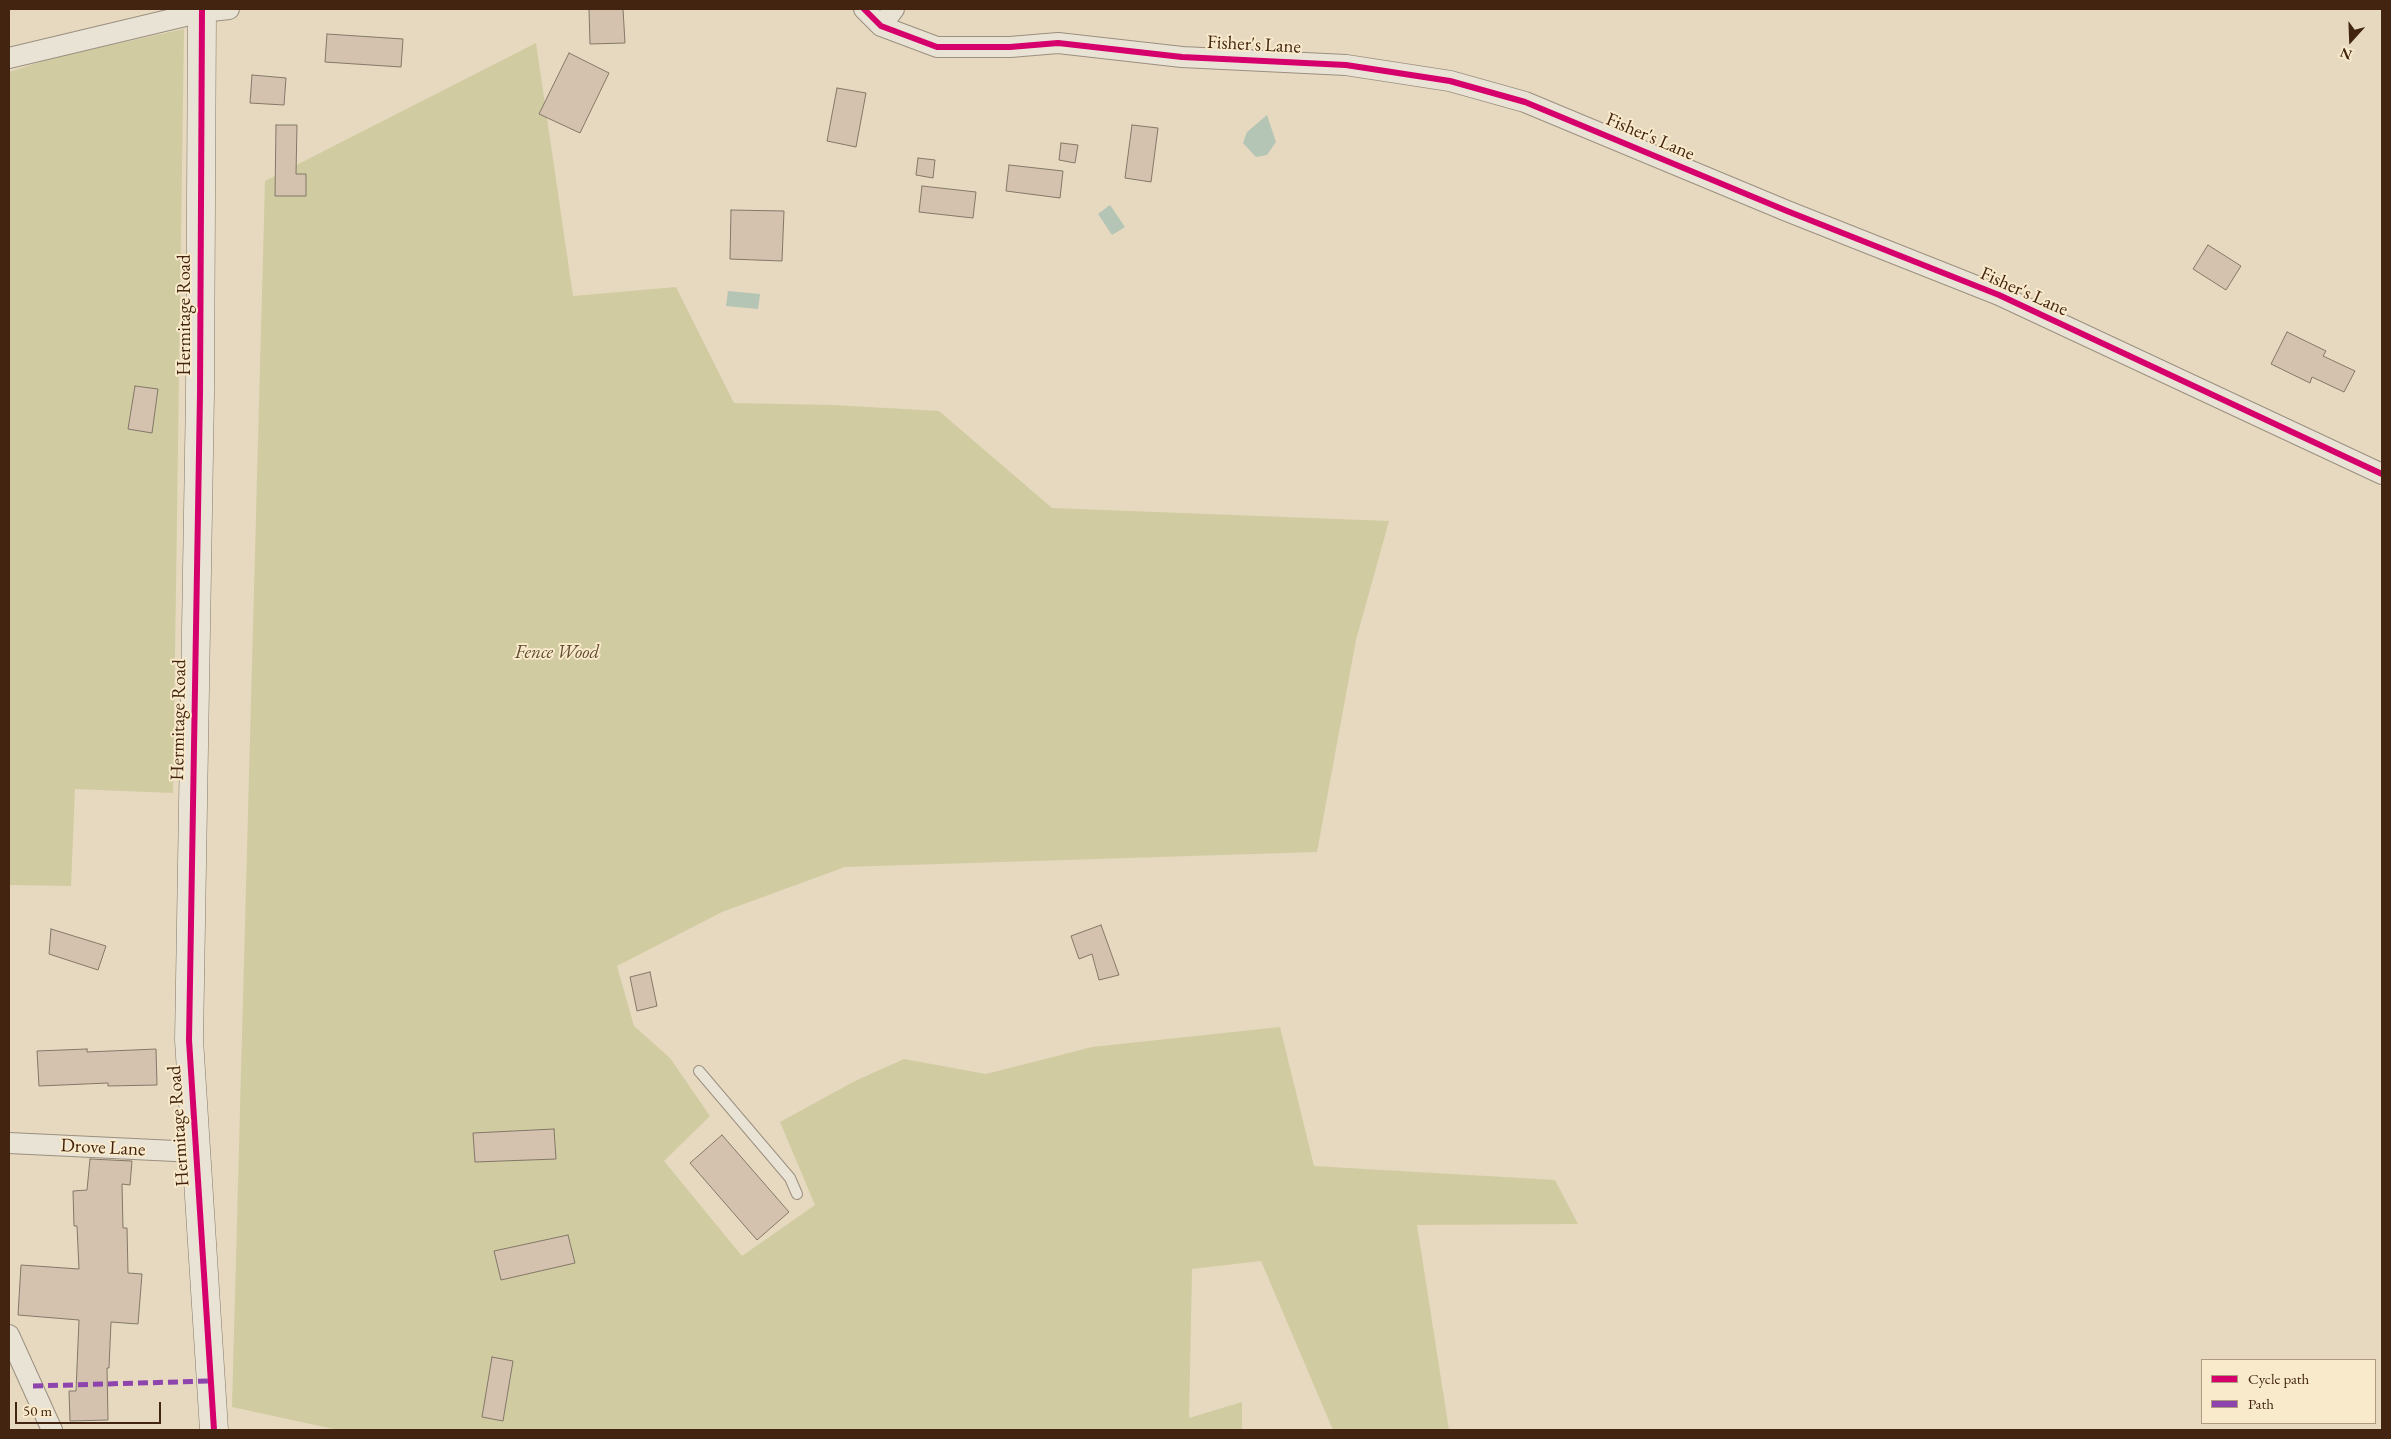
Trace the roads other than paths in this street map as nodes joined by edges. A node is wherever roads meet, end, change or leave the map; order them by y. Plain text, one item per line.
1 (229, 9) edge
2 (864, 9) edge
3 (894, 9) edge
4 (202, 10) edge
5 (881, 26) junction
6 (9, 58) edge
7 (2382, 474) edge
8 (699, 1071) dead end
9 (9, 1143) edge
10 (196, 1152) junction
11 (797, 1194) dead end
12 (9, 1335) edge
13 (52, 1430) edge
14 (214, 1430) edge

1 - 4 street
2 - 5 street, Fisher's Lane
3 - 5 street
4 - 6 street
4 - 10 street, Hermitage Road
5 - 7 street, Fisher's Lane
8 - 11 lane
9 - 10 street, Drove Lane
10 - 14 street, Hermitage Road
12 - 13 street

